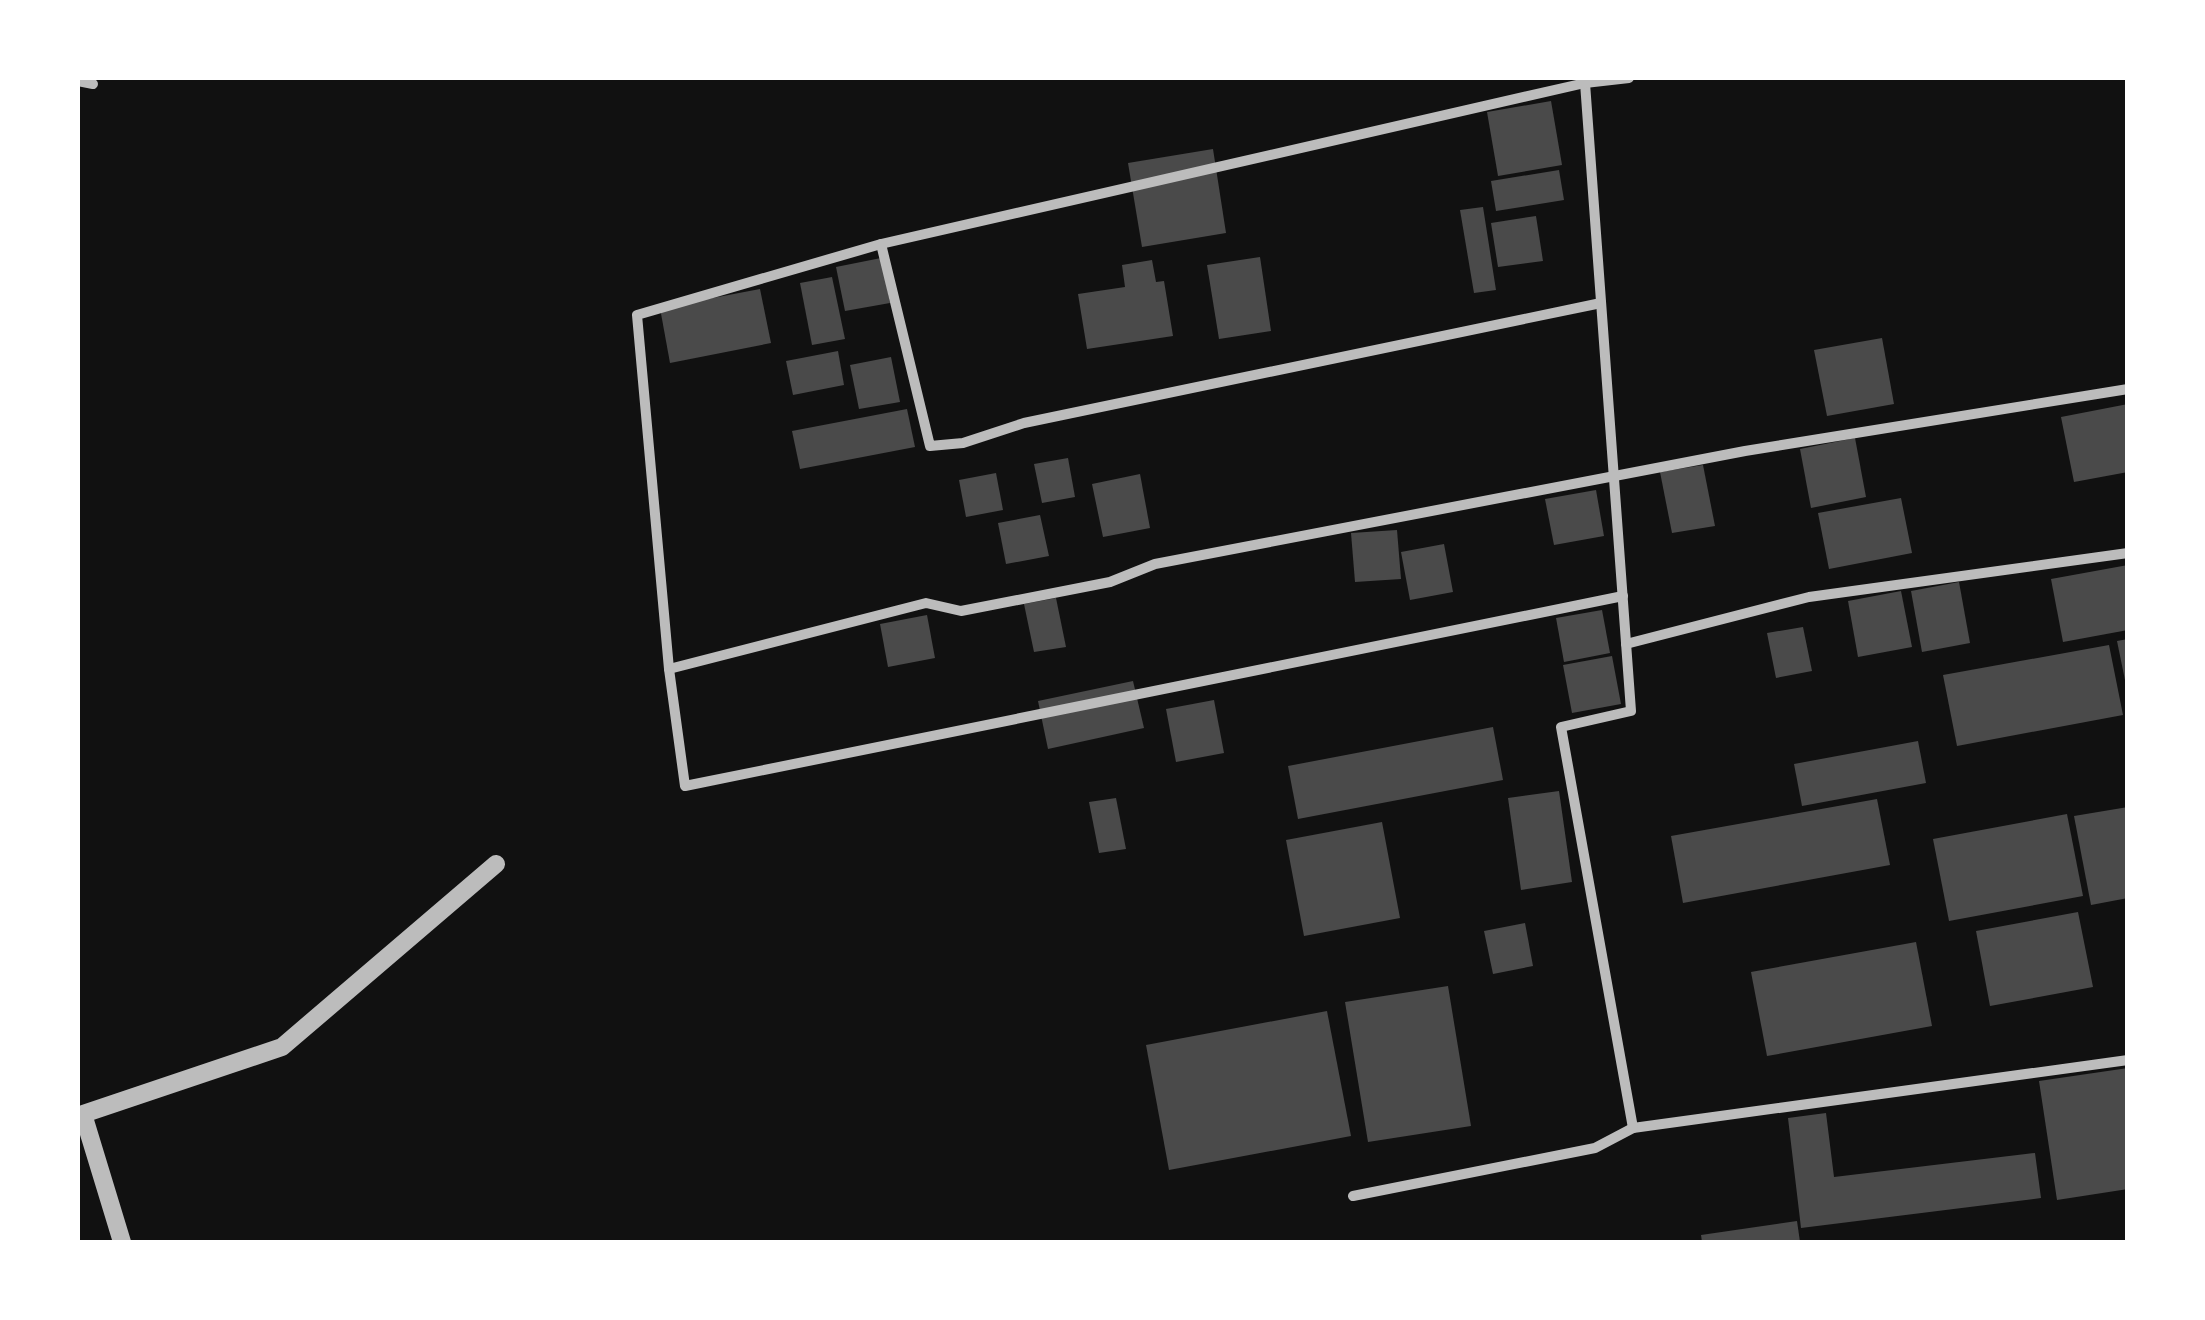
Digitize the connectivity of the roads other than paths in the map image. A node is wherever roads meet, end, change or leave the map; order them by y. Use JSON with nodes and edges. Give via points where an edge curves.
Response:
{"nodes":[{"id":1,"x":1629,"y":78,"type":"edge"},
{"id":2,"x":78,"y":81,"type":"edge"},
{"id":3,"x":1585,"y":83,"type":"junction"},
{"id":4,"x":93,"y":84,"type":"dead end"},
{"id":5,"x":880,"y":244,"type":"junction"},
{"id":6,"x":1602,"y":302,"type":"junction"},
{"id":7,"x":2128,"y":389,"type":"edge"},
{"id":8,"x":1614,"y":478,"type":"junction"},
{"id":9,"x":2128,"y":553,"type":"edge"},
{"id":10,"x":1623,"y":596,"type":"junction"},
{"id":11,"x":1626,"y":644,"type":"junction"},
{"id":12,"x":669,"y":669,"type":"junction"},
{"id":13,"x":496,"y":864,"type":"dead end"},
{"id":14,"x":2128,"y":1060,"type":"edge"},
{"id":15,"x":1632,"y":1128,"type":"junction"},
{"id":16,"x":1354,"y":1196,"type":"dead end"},
{"id":17,"x":122,"y":1242,"type":"edge"}],
"edges":[{"from":1,"to":3,"type":"street"},
{"from":2,"to":4,"type":"street"},
{"from":3,"to":5,"type":"street"},
{"from":3,"to":6,"type":"street"},
{"from":5,"to":6,"type":"street","via":[[930,446]]},
{"from":5,"to":12,"type":"street","via":[[637,315]]},
{"from":6,"to":8,"type":"street"},
{"from":7,"to":8,"type":"street"},
{"from":8,"to":10,"type":"street"},
{"from":8,"to":12,"type":"street","via":[[1155,564],[1110,582],[961,611],[926,602]]},
{"from":9,"to":11,"type":"street","via":[[1809,597]]},
{"from":10,"to":11,"type":"street"},
{"from":10,"to":12,"type":"street","via":[[685,786]]},
{"from":11,"to":15,"type":"street","via":[[1631,711],[1561,726]]},
{"from":13,"to":17,"type":"street","via":[[282,1047],[83,1114]]},
{"from":14,"to":15,"type":"street"},
{"from":15,"to":16,"type":"street","via":[[1595,1148]]}]}
